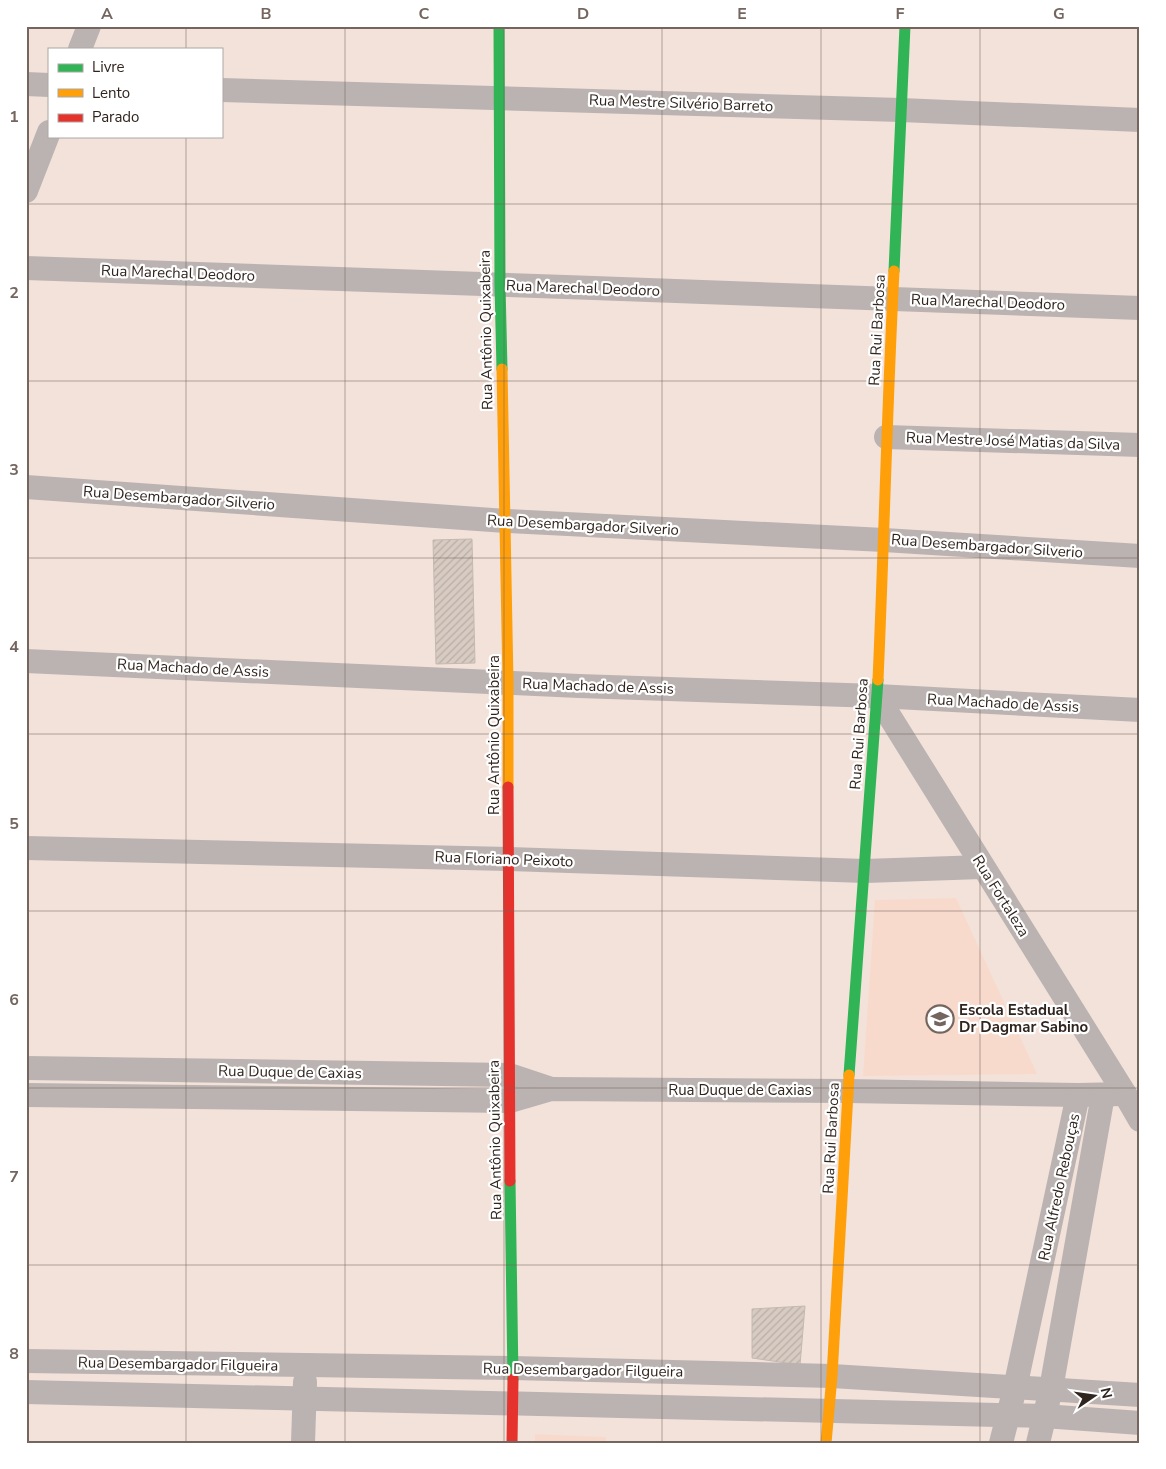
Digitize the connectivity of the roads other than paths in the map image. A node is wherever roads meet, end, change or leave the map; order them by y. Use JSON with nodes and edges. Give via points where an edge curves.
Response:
{"nodes":[{"id":1,"x":89,"y":26,"type":"edge"},
{"id":2,"x":498,"y":26,"type":"edge"},
{"id":3,"x":905,"y":26,"type":"edge"},
{"id":4,"x":80,"y":48,"type":"edge"},
{"id":5,"x":26,"y":84,"type":"edge"},
{"id":6,"x":48,"y":85,"type":"edge"},
{"id":7,"x":222,"y":90,"type":"edge"},
{"id":8,"x":498,"y":98,"type":"junction"},
{"id":9,"x":902,"y":110,"type":"junction"},
{"id":10,"x":1140,"y":120,"type":"edge"},
{"id":11,"x":48,"y":135,"type":"edge"},
{"id":12,"x":26,"y":191,"type":"edge"},
{"id":13,"x":26,"y":268,"type":"edge"},
{"id":14,"x":500,"y":285,"type":"junction"},
{"id":15,"x":894,"y":298,"type":"junction"},
{"id":16,"x":1140,"y":308,"type":"edge"},
{"id":17,"x":886,"y":437,"type":"junction"},
{"id":18,"x":1140,"y":445,"type":"edge"},
{"id":19,"x":26,"y":487,"type":"edge"},
{"id":20,"x":506,"y":521,"type":"junction"},
{"id":21,"x":884,"y":540,"type":"junction"},
{"id":22,"x":1140,"y":556,"type":"edge"},
{"id":23,"x":26,"y":661,"type":"edge"},
{"id":24,"x":508,"y":682,"type":"junction"},
{"id":25,"x":877,"y":696,"type":"junction"},
{"id":26,"x":1140,"y":710,"type":"edge"},
{"id":27,"x":26,"y":848,"type":"edge"},
{"id":28,"x":510,"y":859,"type":"junction"},
{"id":29,"x":982,"y":867,"type":"junction"},
{"id":30,"x":865,"y":871,"type":"junction"},
{"id":31,"x":26,"y":1068,"type":"edge"},
{"id":32,"x":509,"y":1075,"type":"junction"},
{"id":33,"x":551,"y":1089,"type":"junction"},
{"id":34,"x":848,"y":1091,"type":"junction"},
{"id":35,"x":26,"y":1095,"type":"edge"},
{"id":36,"x":1078,"y":1095,"type":"junction"},
{"id":37,"x":1114,"y":1095,"type":"junction"},
{"id":38,"x":510,"y":1101,"type":"junction"},
{"id":39,"x":1140,"y":1120,"type":"edge"},
{"id":40,"x":26,"y":1361,"type":"edge"},
{"id":41,"x":305,"y":1366,"type":"junction"},
{"id":42,"x":513,"y":1368,"type":"junction"},
{"id":43,"x":832,"y":1376,"type":"junction"},
{"id":44,"x":1015,"y":1388,"type":"junction"},
{"id":45,"x":1051,"y":1389,"type":"junction"},
{"id":46,"x":26,"y":1392,"type":"edge"},
{"id":47,"x":1140,"y":1395,"type":"edge"},
{"id":48,"x":304,"y":1398,"type":"junction"},
{"id":49,"x":512,"y":1403,"type":"junction"},
{"id":50,"x":829,"y":1411,"type":"junction"},
{"id":51,"x":1008,"y":1415,"type":"junction"},
{"id":52,"x":1044,"y":1416,"type":"junction"},
{"id":53,"x":1140,"y":1423,"type":"edge"},
{"id":54,"x":303,"y":1443,"type":"edge"},
{"id":55,"x":512,"y":1443,"type":"edge"},
{"id":56,"x":826,"y":1443,"type":"edge"},
{"id":57,"x":1001,"y":1443,"type":"edge"},
{"id":58,"x":1038,"y":1443,"type":"edge"}],
"edges":[{"from":1,"to":4,"type":"street"},
{"from":2,"to":8,"type":"street","name":"Rua Antônio Quixabeira"},
{"from":3,"to":9,"type":"street","name":"Rua Rui Barbosa"},
{"from":5,"to":6,"type":"street"},
{"from":7,"to":8,"type":"street","name":"Rua Mestre Silvério Barreto"},
{"from":8,"to":9,"type":"street","name":"Rua Mestre Silvério Barreto"},
{"from":8,"to":14,"type":"street","name":"Rua Antônio Quixabeira"},
{"from":9,"to":10,"type":"street","name":"Rua Mestre Silvério Barreto"},
{"from":9,"to":15,"type":"street","name":"Rua Rui Barbosa"},
{"from":11,"to":12,"type":"street"},
{"from":13,"to":14,"type":"street","name":"Rua Marechal Deodoro"},
{"from":14,"to":15,"type":"street","name":"Rua Marechal Deodoro"},
{"from":14,"to":20,"type":"street","name":"Rua Antônio Quixabeira"},
{"from":15,"to":16,"type":"street","name":"Rua Marechal Deodoro"},
{"from":15,"to":17,"type":"street","name":"Rua Rui Barbosa"},
{"from":17,"to":18,"type":"street","name":"Rua Mestre José Matias da Silva"},
{"from":17,"to":21,"type":"street","name":"Rua Rui Barbosa"},
{"from":19,"to":20,"type":"street","name":"Rua Desembargador Silverio"},
{"from":20,"to":21,"type":"street","name":"Rua Desembargador Silverio"},
{"from":20,"to":24,"type":"street","name":"Rua Antônio Quixabeira"},
{"from":21,"to":22,"type":"street","name":"Rua Desembargador Silverio"},
{"from":21,"to":25,"type":"street","name":"Rua Rui Barbosa"},
{"from":23,"to":24,"type":"street","name":"Rua Machado de Assis"},
{"from":24,"to":25,"type":"street","name":"Rua Machado de Assis"},
{"from":24,"to":28,"type":"street","name":"Rua Antônio Quixabeira"},
{"from":25,"to":26,"type":"street","name":"Rua Machado de Assis"},
{"from":25,"to":29,"type":"street","name":"Rua Fortaleza"},
{"from":25,"to":30,"type":"street","name":"Rua Rui Barbosa"},
{"from":27,"to":28,"type":"street","name":"Rua Floriano Peixoto"},
{"from":28,"to":30,"type":"street","name":"Rua Floriano Peixoto"},
{"from":28,"to":32,"type":"street","name":"Rua Antônio Quixabeira"},
{"from":29,"to":30,"type":"street","name":"Rua Floriano Peixoto"},
{"from":29,"to":37,"type":"street","name":"Rua Fortaleza"},
{"from":30,"to":34,"type":"street","name":"Rua Rui Barbosa"},
{"from":31,"to":32,"type":"street","name":"Rua Duque de Caxias"},
{"from":32,"to":33,"type":"street","name":"Rua Duque de Caxias"},
{"from":32,"to":38,"type":"street","name":"Rua Antônio Quixabeira"},
{"from":33,"to":34,"type":"street","name":"Rua Duque de Caxias"},
{"from":33,"to":38,"type":"street","name":"Rua Duque de Caxias"},
{"from":34,"to":36,"type":"street","name":"Rua Duque de Caxias"},
{"from":34,"to":43,"type":"street","name":"Rua Rui Barbosa"},
{"from":35,"to":38,"type":"street","name":"Rua Duque de Caxias"},
{"from":36,"to":37,"type":"street","name":"Rua Alfredo Rebouças"},
{"from":36,"to":44,"type":"street","name":"Rua Alfredo Rebouças"},
{"from":37,"to":39,"type":"street","name":"Rua Fortaleza"},
{"from":37,"to":45,"type":"street","name":"Rua Alfredo Rebouças"},
{"from":38,"to":42,"type":"street","name":"Rua Antônio Quixabeira"},
{"from":40,"to":41,"type":"street","name":"Rua Desembargador Filgueira"},
{"from":41,"to":42,"type":"street","name":"Rua Desembargador Filgueira"},
{"from":41,"to":48,"type":"street"},
{"from":42,"to":43,"type":"street","name":"Rua Desembargador Filgueira"},
{"from":42,"to":49,"type":"street","name":"Rua Antônio Quixabeira"},
{"from":43,"to":44,"type":"street","name":"Rua Desembargador Filgueira"},
{"from":43,"to":50,"type":"street","name":"Rua Rui Barbosa"},
{"from":44,"to":45,"type":"street","name":"Rua Desembargador Filgueira"},
{"from":44,"to":51,"type":"street","name":"Rua Alfredo Rebouças"},
{"from":45,"to":47,"type":"street","name":"Rua Desembargador Filgueira"},
{"from":45,"to":52,"type":"street","name":"Rua Alfredo Rebouças"},
{"from":46,"to":48,"type":"street","name":"Rua Desembargador Filgueira"},
{"from":48,"to":49,"type":"street","name":"Rua Desembargador Filgueira"},
{"from":48,"to":54,"type":"street"},
{"from":49,"to":50,"type":"street","name":"Rua Desembargador Filgueira"},
{"from":49,"to":55,"type":"street","name":"Rua Antônio Quixabeira"},
{"from":50,"to":51,"type":"street","name":"Rua Desembargador Filgueira"},
{"from":50,"to":56,"type":"street","name":"Rua Rui Barbosa"},
{"from":51,"to":52,"type":"street","name":"Rua Desembargador Filgueira"},
{"from":51,"to":57,"type":"street","name":"Rua Alfredo Rebouças"},
{"from":52,"to":53,"type":"street","name":"Rua Desembargador Filgueira"},
{"from":52,"to":58,"type":"street","name":"Rua Alfredo Rebouças"}]}
